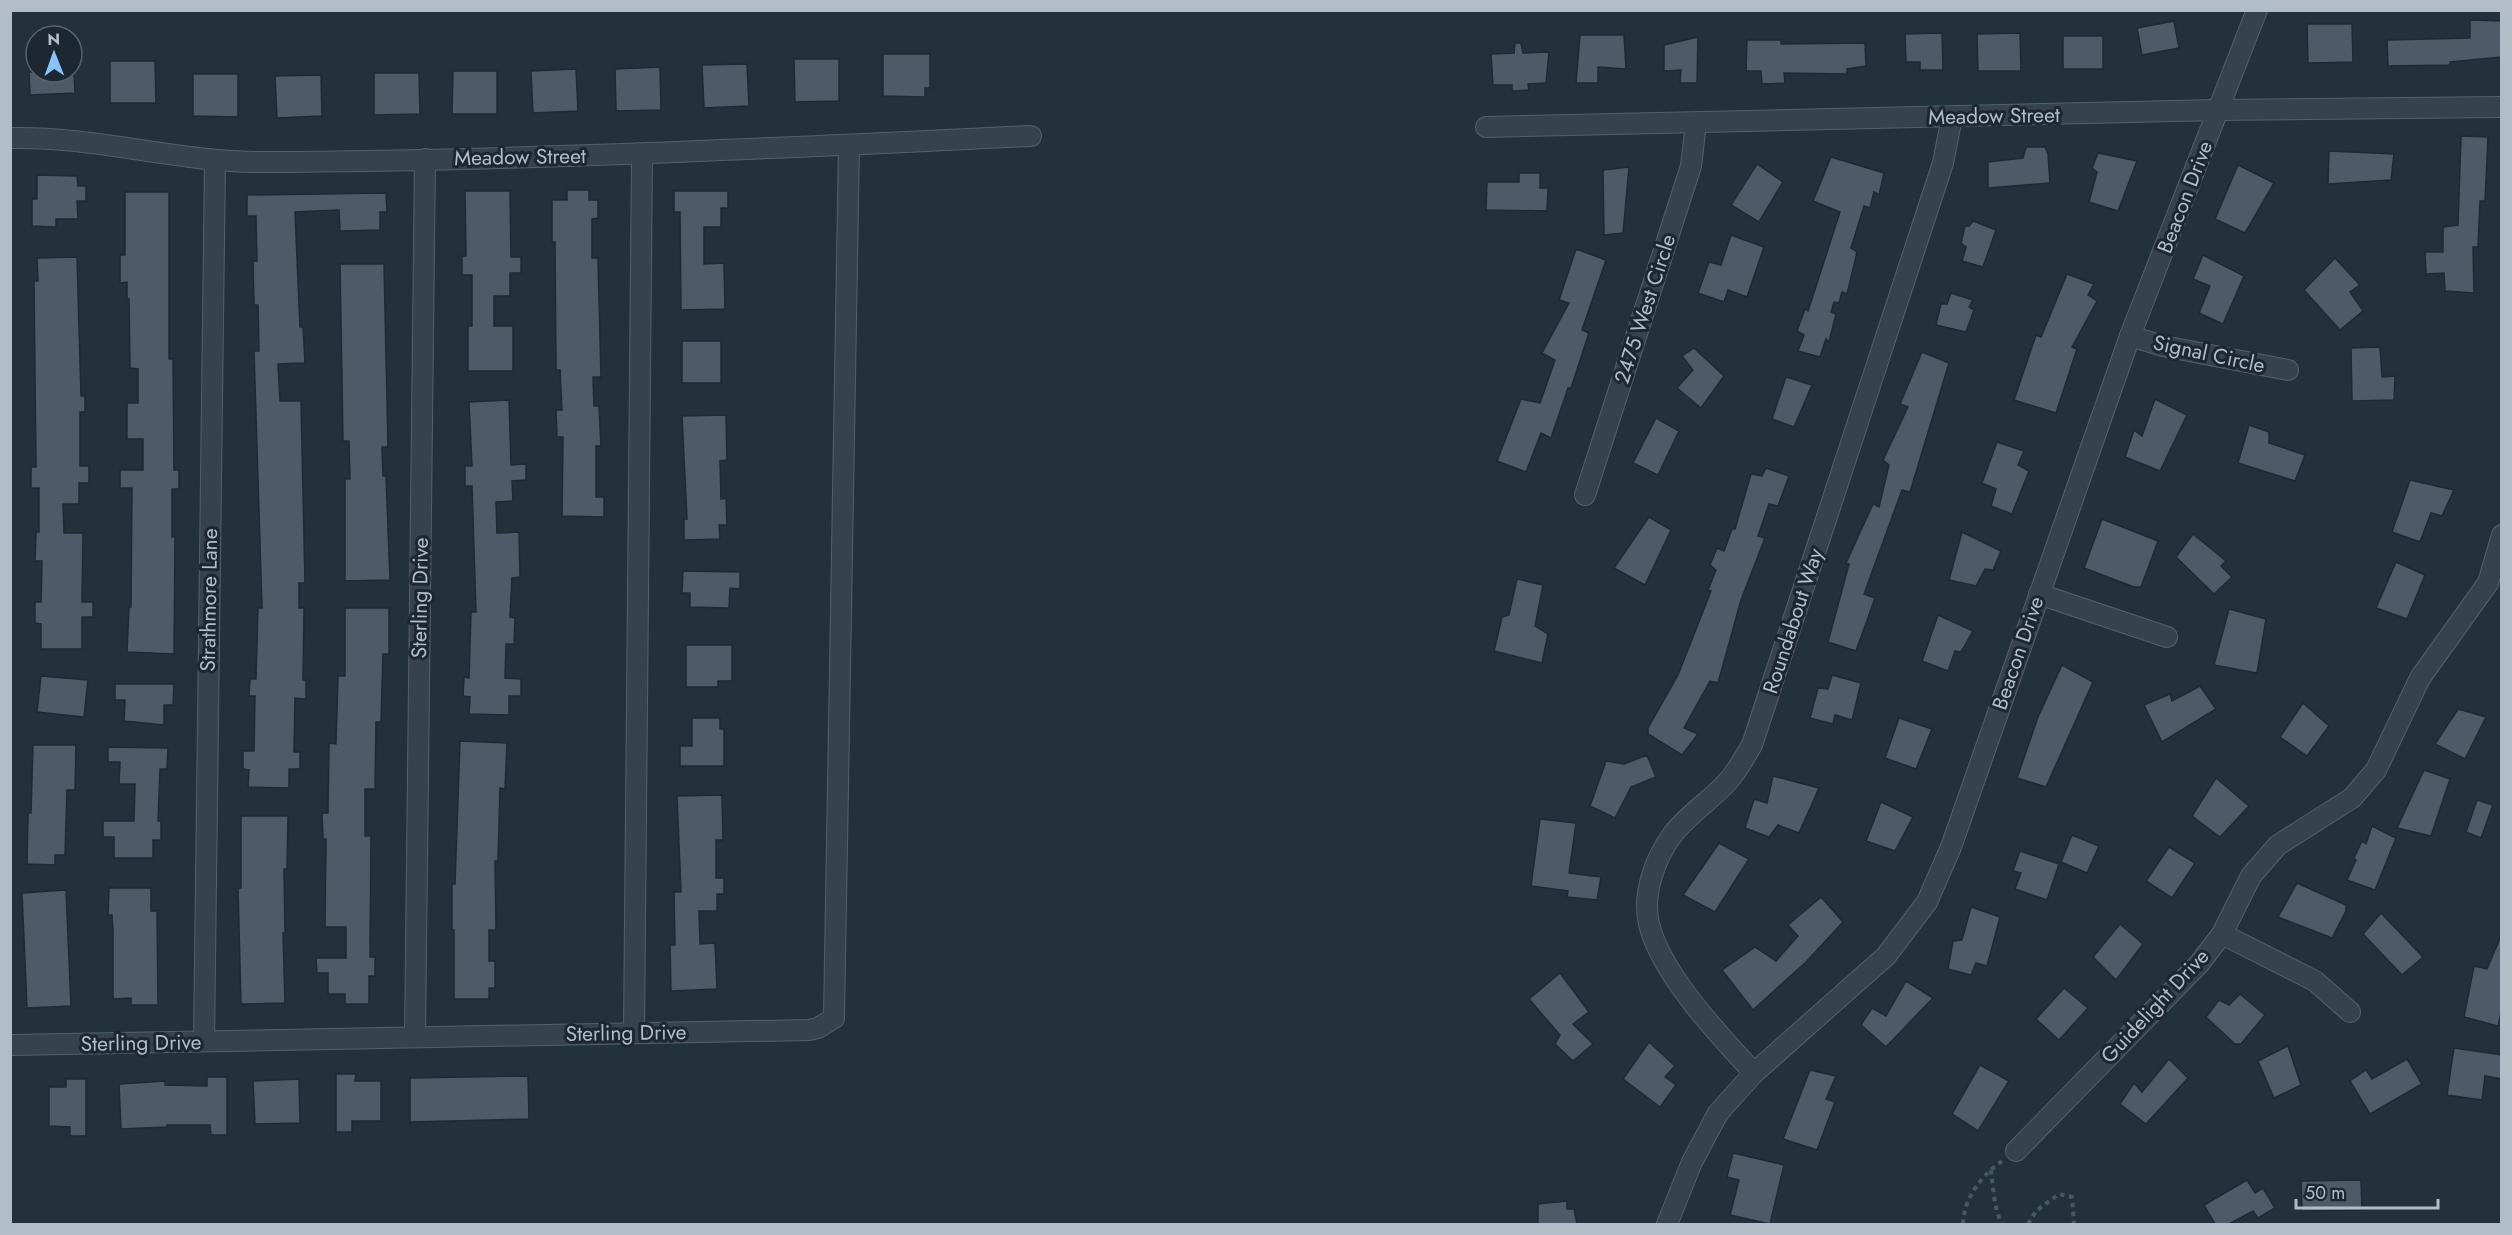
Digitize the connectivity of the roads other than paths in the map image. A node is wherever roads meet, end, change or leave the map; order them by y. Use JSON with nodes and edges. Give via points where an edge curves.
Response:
{"nodes":[{"id":1,"x":2257,"y":10,"type":"edge"},
{"id":2,"x":2502,"y":107,"type":"edge"},
{"id":3,"x":2218,"y":110,"type":"junction"},
{"id":4,"x":1952,"y":117,"type":"junction"},
{"id":5,"x":1696,"y":123,"type":"junction"},
{"id":6,"x":1486,"y":127,"type":"dead end"},
{"id":7,"x":1031,"y":136,"type":"dead end"},
{"id":8,"x":10,"y":138,"type":"edge"},
{"id":9,"x":849,"y":145,"type":"junction"},
{"id":10,"x":642,"y":155,"type":"junction"},
{"id":11,"x":425,"y":159,"type":"junction"},
{"id":12,"x":215,"y":160,"type":"junction"},
{"id":13,"x":2130,"y":336,"type":"junction"},
{"id":14,"x":2288,"y":370,"type":"dead end"},
{"id":15,"x":1585,"y":495,"type":"dead end"},
{"id":16,"x":2502,"y":535,"type":"edge"},
{"id":17,"x":2495,"y":586,"type":"edge"},
{"id":18,"x":2038,"y":594,"type":"junction"},
{"id":19,"x":2167,"y":637,"type":"dead end"},
{"id":20,"x":2222,"y":934,"type":"junction"},
{"id":21,"x":2349,"y":1012,"type":"dead end"},
{"id":22,"x":634,"y":1033,"type":"junction"},
{"id":23,"x":415,"y":1037,"type":"junction"},
{"id":24,"x":204,"y":1041,"type":"junction"},
{"id":25,"x":10,"y":1045,"type":"edge"},
{"id":26,"x":1754,"y":1073,"type":"junction"},
{"id":27,"x":2016,"y":1151,"type":"road end"},
{"id":28,"x":1667,"y":1224,"type":"edge"}],
"edges":[{"from":1,"to":3,"type":"street","name":"Beacon Drive"},
{"from":2,"to":3,"type":"street","name":"Meadow Street"},
{"from":3,"to":4,"type":"street","name":"Meadow Street"},
{"from":3,"to":13,"type":"street","name":"Beacon Drive"},
{"from":4,"to":5,"type":"street","name":"Meadow Street"},
{"from":4,"to":26,"type":"street","name":"Roundabout Way","via":[[1943,163],[1752,745],[1730,780],[1674,832],[1658,858],[1649,888],[1649,923],[1660,952],[1681,986]]},
{"from":5,"to":6,"type":"street","name":"Meadow Street"},
{"from":5,"to":15,"type":"street","name":"2475 West Circle","via":[[1691,166]]},
{"from":7,"to":9,"type":"street","name":"Meadow Street"},
{"from":8,"to":12,"type":"street","name":"Meadow Street","via":[[75,140]]},
{"from":9,"to":10,"type":"street","name":"Meadow Street"},
{"from":9,"to":22,"type":"street","name":"Sterling Drive","via":[[834,1018],[809,1030]]},
{"from":10,"to":11,"type":"street","name":"Meadow Street"},
{"from":10,"to":22,"type":"street"},
{"from":11,"to":12,"type":"street","name":"Meadow Street"},
{"from":11,"to":23,"type":"street","name":"Sterling Drive"},
{"from":12,"to":24,"type":"street","name":"Strathmore Lane"},
{"from":13,"to":14,"type":"street","name":"Signal Circle"},
{"from":13,"to":18,"type":"street","name":"Beacon Drive"},
{"from":16,"to":17,"type":"street","name":"Guidelight Drive"},
{"from":17,"to":20,"type":"street","name":"Guidelight Drive","via":[[2420,678],[2376,770],[2352,798],[2278,845],[2251,876]]},
{"from":18,"to":19,"type":"street"},
{"from":18,"to":26,"type":"street","name":"Beacon Drive","via":[[1951,847],[1927,902],[1886,956]]},
{"from":20,"to":21,"type":"street","via":[[2315,981]]},
{"from":20,"to":27,"type":"street","name":"Guidelight Drive","via":[[2199,964]]},
{"from":22,"to":23,"type":"street","name":"Sterling Drive"},
{"from":23,"to":24,"type":"street","name":"Sterling Drive"},
{"from":24,"to":25,"type":"street","name":"Sterling Drive"},
{"from":26,"to":28,"type":"street","name":"Beacon Drive","via":[[1718,1113],[1692,1162]]}]}
